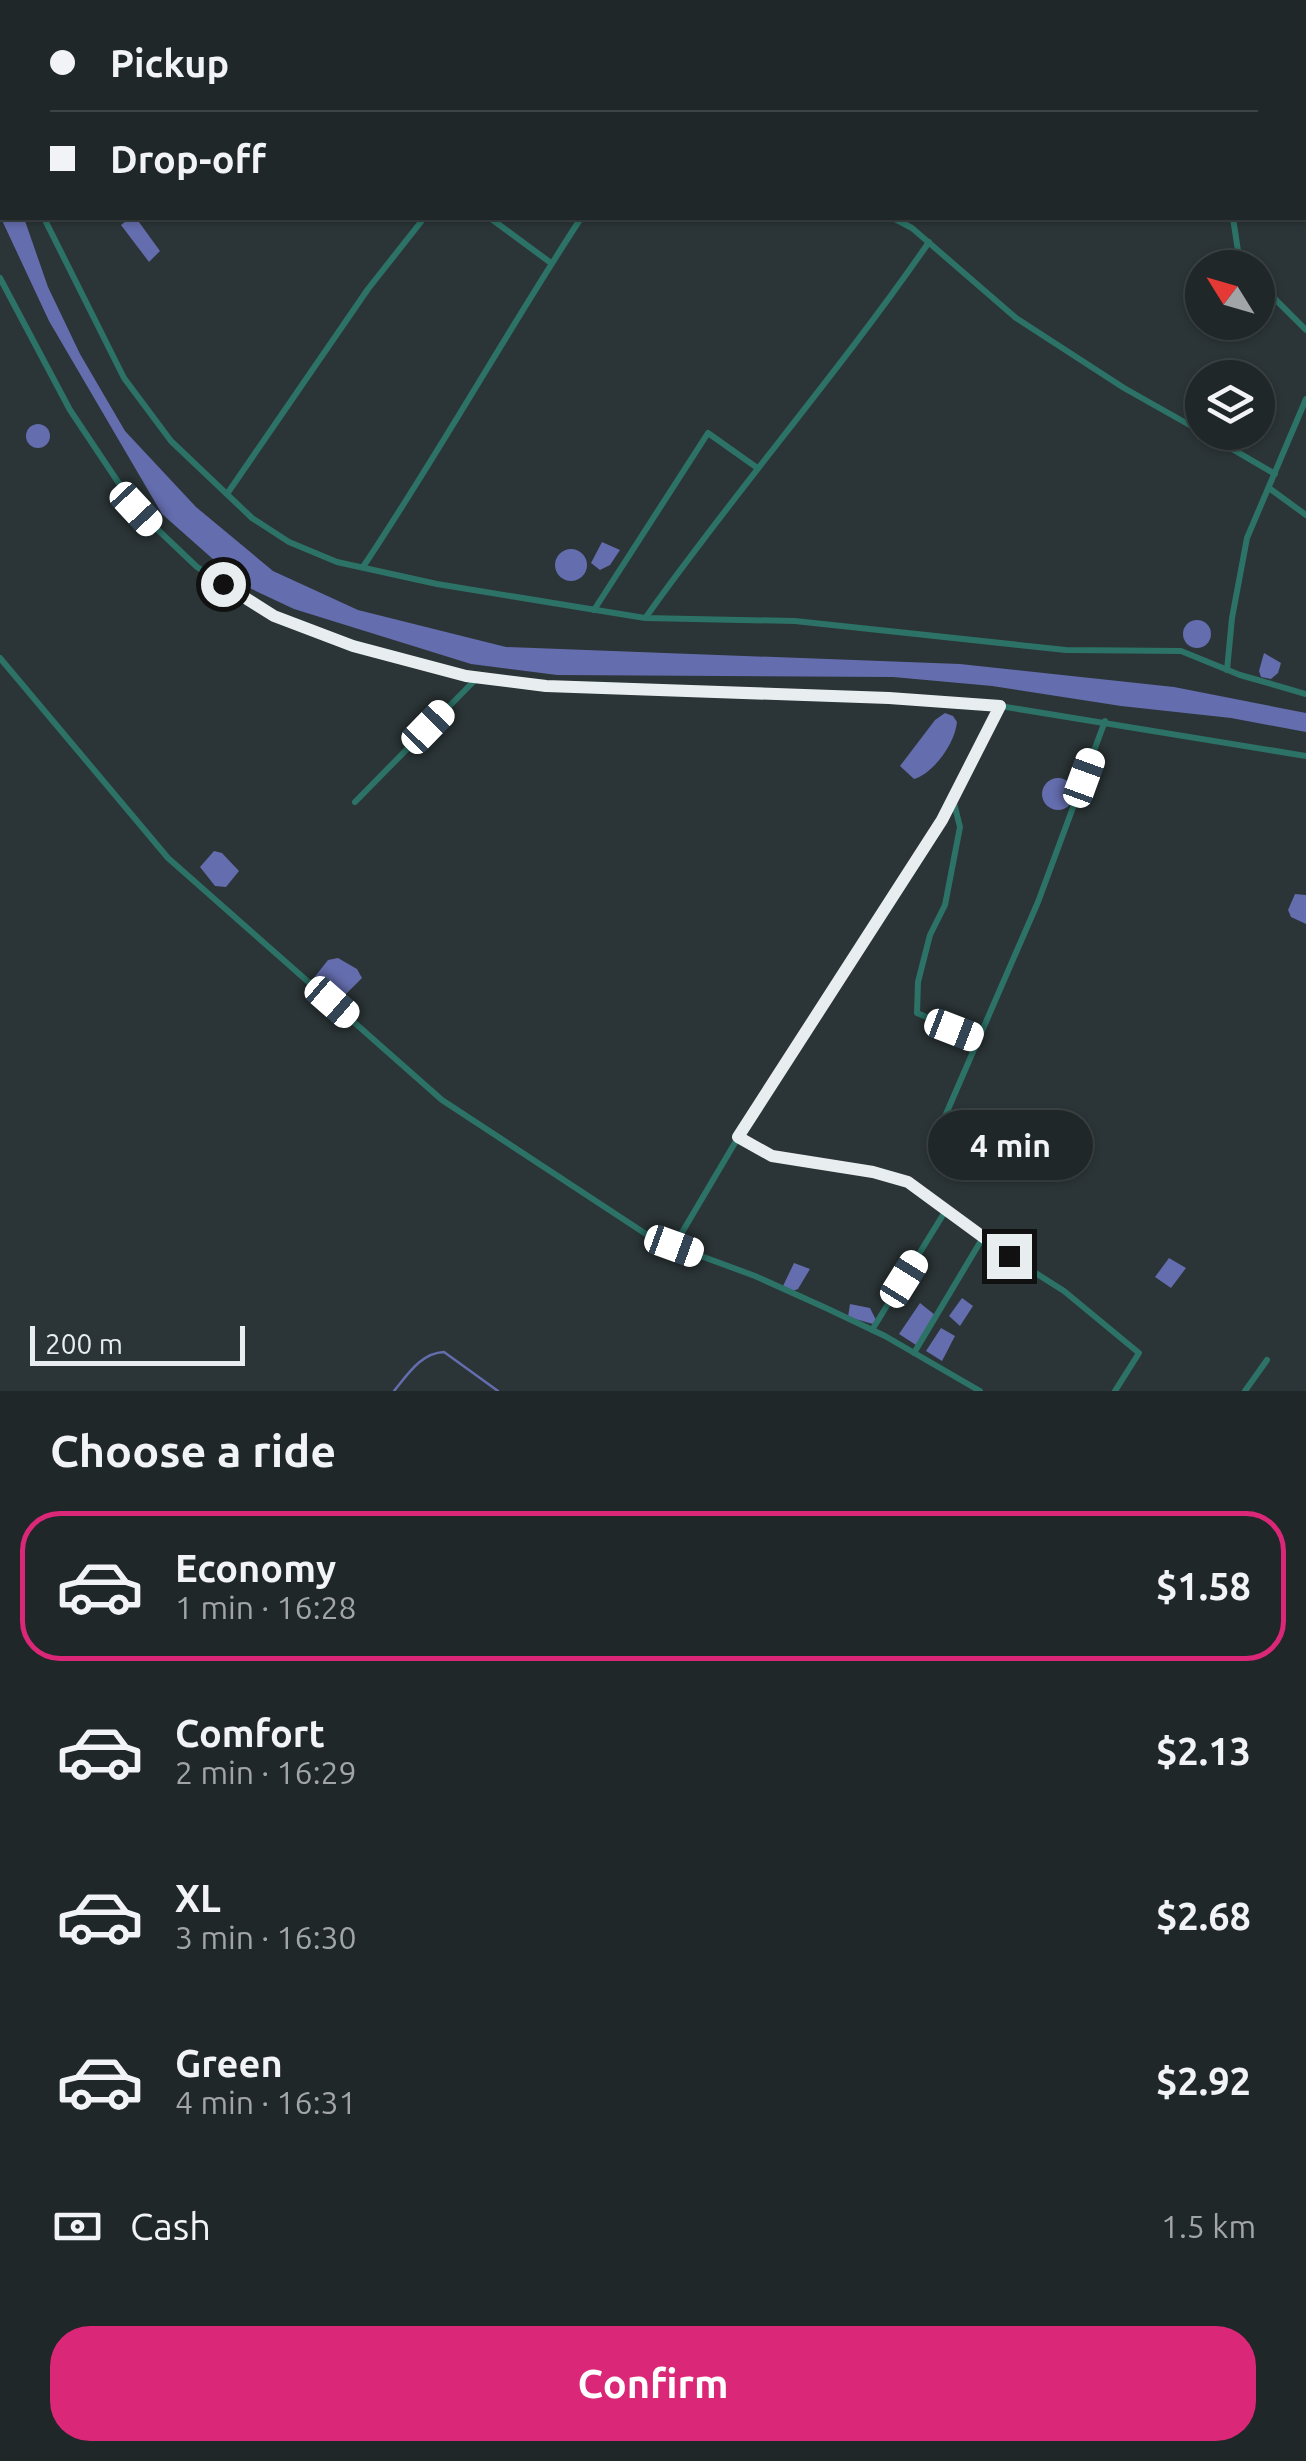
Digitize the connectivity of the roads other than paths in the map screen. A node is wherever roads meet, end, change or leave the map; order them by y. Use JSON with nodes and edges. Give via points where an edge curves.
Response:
{"nodes":[{"id":1,"x":45,"y":220,"type":"edge"},
{"id":2,"x":422,"y":220,"type":"edge"},
{"id":3,"x":493,"y":220,"type":"edge"},
{"id":4,"x":580,"y":220,"type":"edge"},
{"id":5,"x":896,"y":220,"type":"edge"},
{"id":6,"x":1233,"y":220,"type":"edge"},
{"id":7,"x":928,"y":242,"type":"junction"},
{"id":8,"x":1238,"y":250,"type":"edge"},
{"id":9,"x":551,"y":264,"type":"junction"},
{"id":10,"x":0,"y":278,"type":"edge"},
{"id":11,"x":1275,"y":299,"type":"edge"},
{"id":12,"x":1306,"y":330,"type":"edge"},
{"id":13,"x":1306,"y":398,"type":"edge"},
{"id":14,"x":1185,"y":422,"type":"edge"},
{"id":15,"x":1234,"y":450,"type":"edge"},
{"id":16,"x":757,"y":467,"type":"junction"},
{"id":17,"x":1275,"y":474,"type":"junction"},
{"id":18,"x":1269,"y":488,"type":"junction"},
{"id":19,"x":227,"y":494,"type":"junction"},
{"id":20,"x":1306,"y":515,"type":"edge"},
{"id":21,"x":363,"y":567,"type":"junction"},
{"id":22,"x":594,"y":610,"type":"junction"},
{"id":23,"x":646,"y":618,"type":"junction"},
{"id":24,"x":0,"y":658,"type":"edge"},
{"id":25,"x":1227,"y":670,"type":"junction"},
{"id":26,"x":478,"y":677,"type":"junction"},
{"id":27,"x":1306,"y":694,"type":"edge"},
{"id":28,"x":1000,"y":706,"type":"junction"},
{"id":29,"x":1105,"y":721,"type":"junction"},
{"id":30,"x":1306,"y":756,"type":"edge"},
{"id":31,"x":953,"y":799,"type":"junction"},
{"id":32,"x":355,"y":802,"type":"dead end"},
{"id":33,"x":979,"y":1039,"type":"junction"},
{"id":34,"x":738,"y":1137,"type":"junction"},
{"id":35,"x":936,"y":1137,"type":"dead end"},
{"id":36,"x":946,"y":1210,"type":"junction"},
{"id":37,"x":982,"y":1239,"type":"junction"},
{"id":38,"x":674,"y":1246,"type":"junction"},
{"id":39,"x":872,"y":1330,"type":"junction"},
{"id":40,"x":914,"y":1353,"type":"junction"},
{"id":41,"x":1267,"y":1360,"type":"dead end"},
{"id":42,"x":980,"y":1391,"type":"edge"},
{"id":43,"x":1115,"y":1391,"type":"edge"},
{"id":44,"x":1245,"y":1391,"type":"edge"}],
"edges":[{"from":1,"to":19,"type":"street","via":[[124,378],[171,441]]},
{"from":2,"to":19,"type":"street"},
{"from":3,"to":9,"type":"street"},
{"from":4,"to":9,"type":"street"},
{"from":5,"to":7,"type":"street"},
{"from":6,"to":8,"type":"street"},
{"from":7,"to":14,"type":"street","via":[[1016,318]]},
{"from":7,"to":16,"type":"street"},
{"from":9,"to":21,"type":"street"},
{"from":10,"to":26,"type":"street","via":[[70,410],[136,509],[197,568],[274,616],[353,646]]},
{"from":11,"to":12,"type":"street"},
{"from":13,"to":17,"type":"street"},
{"from":15,"to":17,"type":"street"},
{"from":16,"to":22,"type":"street","via":[[708,433]]},
{"from":16,"to":23,"type":"street"},
{"from":17,"to":18,"type":"street"},
{"from":18,"to":20,"type":"street"},
{"from":18,"to":25,"type":"street","via":[[1248,538]]},
{"from":19,"to":21,"type":"street","via":[[289,542]]},
{"from":21,"to":22,"type":"street"},
{"from":22,"to":23,"type":"street"},
{"from":23,"to":25,"type":"street","via":[[795,622],[1066,650],[1182,651]]},
{"from":24,"to":38,"type":"street","via":[[168,858],[442,1100]]},
{"from":25,"to":27,"type":"street"},
{"from":26,"to":28,"type":"street","via":[[546,686]]},
{"from":26,"to":32,"type":"street"},
{"from":28,"to":29,"type":"street"},
{"from":28,"to":31,"type":"street"},
{"from":29,"to":30,"type":"street"},
{"from":29,"to":33,"type":"street"},
{"from":31,"to":33,"type":"street","via":[[960,827],[945,904],[918,982],[917,1014]]},
{"from":31,"to":34,"type":"street"},
{"from":33,"to":35,"type":"street"},
{"from":34,"to":36,"type":"street","via":[[772,1156],[908,1182]]},
{"from":34,"to":38,"type":"street"},
{"from":36,"to":37,"type":"street"},
{"from":36,"to":39,"type":"street"},
{"from":37,"to":40,"type":"street"},
{"from":37,"to":43,"type":"street","via":[[1064,1291],[1139,1354]]},
{"from":38,"to":39,"type":"street"},
{"from":39,"to":40,"type":"street"},
{"from":40,"to":42,"type":"street"},
{"from":41,"to":44,"type":"street"}]}
